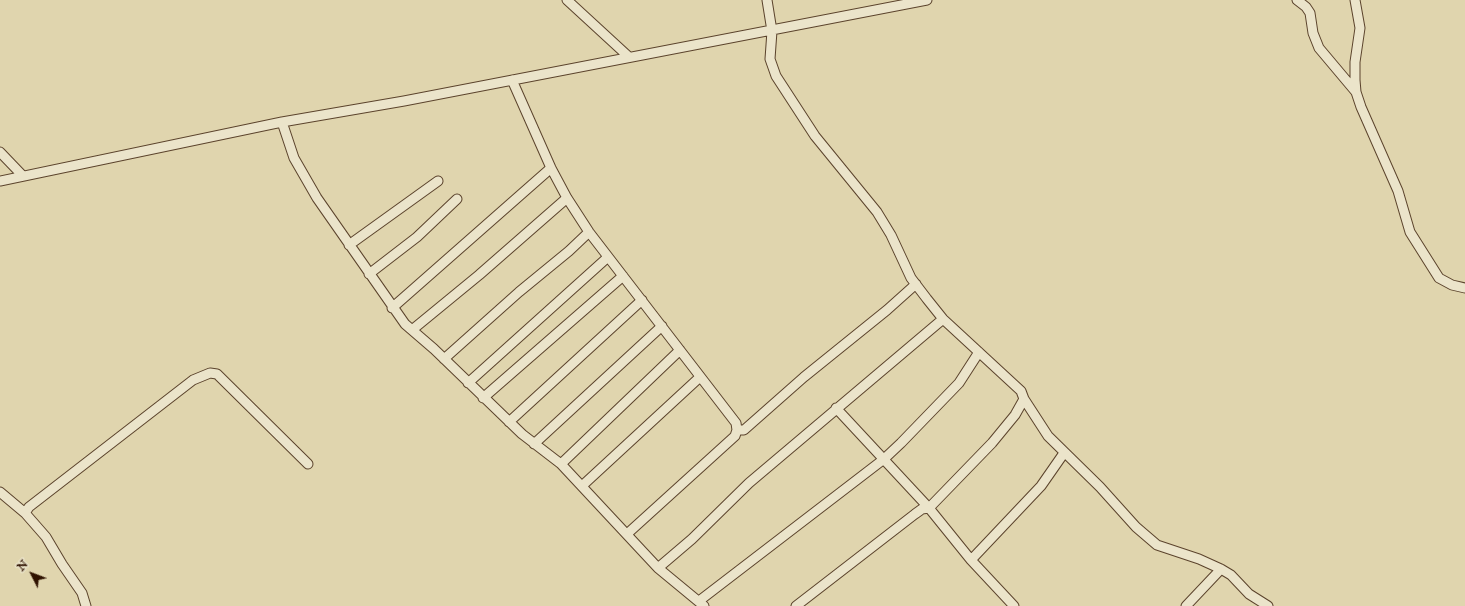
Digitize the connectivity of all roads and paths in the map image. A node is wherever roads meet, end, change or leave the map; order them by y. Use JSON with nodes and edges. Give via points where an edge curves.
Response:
{"nodes":[{"id":1,"x":567,"y":0,"type":"edge"},
{"id":2,"x":767,"y":0,"type":"edge"},
{"id":3,"x":927,"y":0,"type":"edge"},
{"id":4,"x":1297,"y":0,"type":"edge"},
{"id":5,"x":1355,"y":0,"type":"edge"},
{"id":6,"x":772,"y":31,"type":"junction"},
{"id":7,"x":629,"y":58,"type":"junction"},
{"id":8,"x":512,"y":80,"type":"junction"},
{"id":9,"x":1356,"y":92,"type":"junction"},
{"id":10,"x":282,"y":122,"type":"junction"},
{"id":11,"x":0,"y":152,"type":"edge"},
{"id":12,"x":551,"y":168,"type":"junction"},
{"id":13,"x":23,"y":176,"type":"junction"},
{"id":14,"x":0,"y":181,"type":"edge"},
{"id":15,"x":438,"y":181,"type":"dead end"},
{"id":16,"x":567,"y":198,"type":"junction"},
{"id":17,"x":457,"y":199,"type":"dead end"},
{"id":18,"x":589,"y":232,"type":"junction"},
{"id":19,"x":349,"y":245,"type":"junction"},
{"id":20,"x":608,"y":257,"type":"junction"},
{"id":21,"x":369,"y":274,"type":"junction"},
{"id":22,"x":624,"y":276,"type":"junction"},
{"id":23,"x":916,"y":284,"type":"junction"},
{"id":24,"x":1465,"y":288,"type":"edge"},
{"id":25,"x":642,"y":300,"type":"junction"},
{"id":26,"x":392,"y":308,"type":"junction"},
{"id":27,"x":943,"y":319,"type":"junction"},
{"id":28,"x":662,"y":326,"type":"junction"},
{"id":29,"x":412,"y":330,"type":"junction"},
{"id":30,"x":680,"y":350,"type":"junction"},
{"id":31,"x":979,"y":352,"type":"junction"},
{"id":32,"x":444,"y":360,"type":"junction"},
{"id":33,"x":700,"y":377,"type":"junction"},
{"id":34,"x":468,"y":383,"type":"junction"},
{"id":35,"x":483,"y":398,"type":"junction"},
{"id":36,"x":1024,"y":399,"type":"junction"},
{"id":37,"x":836,"y":408,"type":"junction"},
{"id":38,"x":509,"y":422,"type":"junction"},
{"id":39,"x":737,"y":430,"type":"junction"},
{"id":40,"x":534,"y":444,"type":"junction"},
{"id":41,"x":1064,"y":453,"type":"junction"},
{"id":42,"x":884,"y":459,"type":"junction"},
{"id":43,"x":308,"y":464,"type":"dead end"},
{"id":44,"x":560,"y":464,"type":"junction"},
{"id":45,"x":583,"y":485,"type":"junction"},
{"id":46,"x":0,"y":492,"type":"edge"},
{"id":47,"x":929,"y":508,"type":"junction"},
{"id":48,"x":25,"y":513,"type":"junction"},
{"id":49,"x":628,"y":534,"type":"junction"},
{"id":50,"x":972,"y":560,"type":"junction"},
{"id":51,"x":658,"y":568,"type":"junction"},
{"id":52,"x":1221,"y":569,"type":"junction"},
{"id":53,"x":702,"y":604,"type":"edge"},
{"id":54,"x":1012,"y":605,"type":"edge"},
{"id":55,"x":86,"y":606,"type":"edge"},
{"id":56,"x":796,"y":606,"type":"edge"},
{"id":57,"x":1186,"y":606,"type":"edge"},
{"id":58,"x":1268,"y":606,"type":"edge"}],
"edges":[{"from":1,"to":7,"type":"street"},
{"from":2,"to":6,"type":"street"},
{"from":3,"to":6,"type":"street"},
{"from":4,"to":9,"type":"street","via":[[1310,13],[1319,48]]},
{"from":5,"to":9,"type":"street","via":[[1360,28]]},
{"from":6,"to":7,"type":"street"},
{"from":6,"to":23,"type":"street","via":[[770,59],[776,76],[815,136],[881,218]]},
{"from":7,"to":8,"type":"street"},
{"from":8,"to":10,"type":"street"},
{"from":8,"to":12,"type":"street"},
{"from":9,"to":24,"type":"street","via":[[1398,191],[1410,232],[1439,278],[1448,284]]},
{"from":10,"to":13,"type":"street"},
{"from":10,"to":19,"type":"street","via":[[298,166]]},
{"from":11,"to":13,"type":"street"},
{"from":12,"to":16,"type":"street"},
{"from":12,"to":26,"type":"street"},
{"from":13,"to":14,"type":"street"},
{"from":15,"to":19,"type":"street"},
{"from":16,"to":18,"type":"street"},
{"from":16,"to":29,"type":"street"},
{"from":17,"to":21,"type":"street","via":[[417,237]]},
{"from":18,"to":20,"type":"street"},
{"from":18,"to":32,"type":"street"},
{"from":19,"to":21,"type":"street"},
{"from":20,"to":22,"type":"street"},
{"from":20,"to":34,"type":"street"},
{"from":21,"to":26,"type":"street"},
{"from":22,"to":25,"type":"street"},
{"from":22,"to":35,"type":"street"},
{"from":23,"to":27,"type":"street"},
{"from":23,"to":39,"type":"street","via":[[744,430]]},
{"from":25,"to":28,"type":"street"},
{"from":25,"to":38,"type":"street"},
{"from":26,"to":29,"type":"street"},
{"from":27,"to":31,"type":"street"},
{"from":27,"to":37,"type":"street"},
{"from":28,"to":30,"type":"street"},
{"from":28,"to":40,"type":"street"},
{"from":29,"to":32,"type":"street"},
{"from":30,"to":33,"type":"street"},
{"from":30,"to":44,"type":"street"},
{"from":31,"to":36,"type":"street","via":[[1021,391]]},
{"from":31,"to":42,"type":"street","via":[[959,383]]},
{"from":32,"to":34,"type":"street"},
{"from":33,"to":39,"type":"street","via":[[736,423]]},
{"from":33,"to":45,"type":"street"},
{"from":34,"to":35,"type":"street"},
{"from":35,"to":38,"type":"street"},
{"from":36,"to":41,"type":"street","via":[[1048,436]]},
{"from":36,"to":47,"type":"street","via":[[1015,415],[992,443]]},
{"from":37,"to":42,"type":"street"},
{"from":37,"to":51,"type":"street","via":[[749,482],[692,539]]},
{"from":38,"to":40,"type":"street"},
{"from":39,"to":49,"type":"street","via":[[735,436]]},
{"from":40,"to":44,"type":"street"},
{"from":41,"to":50,"type":"street","via":[[1041,486]]},
{"from":41,"to":52,"type":"street","via":[[1153,542]]},
{"from":42,"to":47,"type":"street"},
{"from":42,"to":53,"type":"street"},
{"from":43,"to":48,"type":"street","via":[[217,374],[210,373],[193,380],[29,507]]},
{"from":44,"to":45,"type":"street"},
{"from":45,"to":49,"type":"street"},
{"from":46,"to":48,"type":"street"},
{"from":47,"to":50,"type":"street"},
{"from":47,"to":56,"type":"street","via":[[915,514]]},
{"from":48,"to":55,"type":"street","via":[[46,537],[82,593]]},
{"from":49,"to":51,"type":"street"},
{"from":50,"to":54,"type":"street"},
{"from":51,"to":53,"type":"street"},
{"from":52,"to":57,"type":"street"},
{"from":52,"to":58,"type":"street","via":[[1231,575],[1249,594]]}]}
